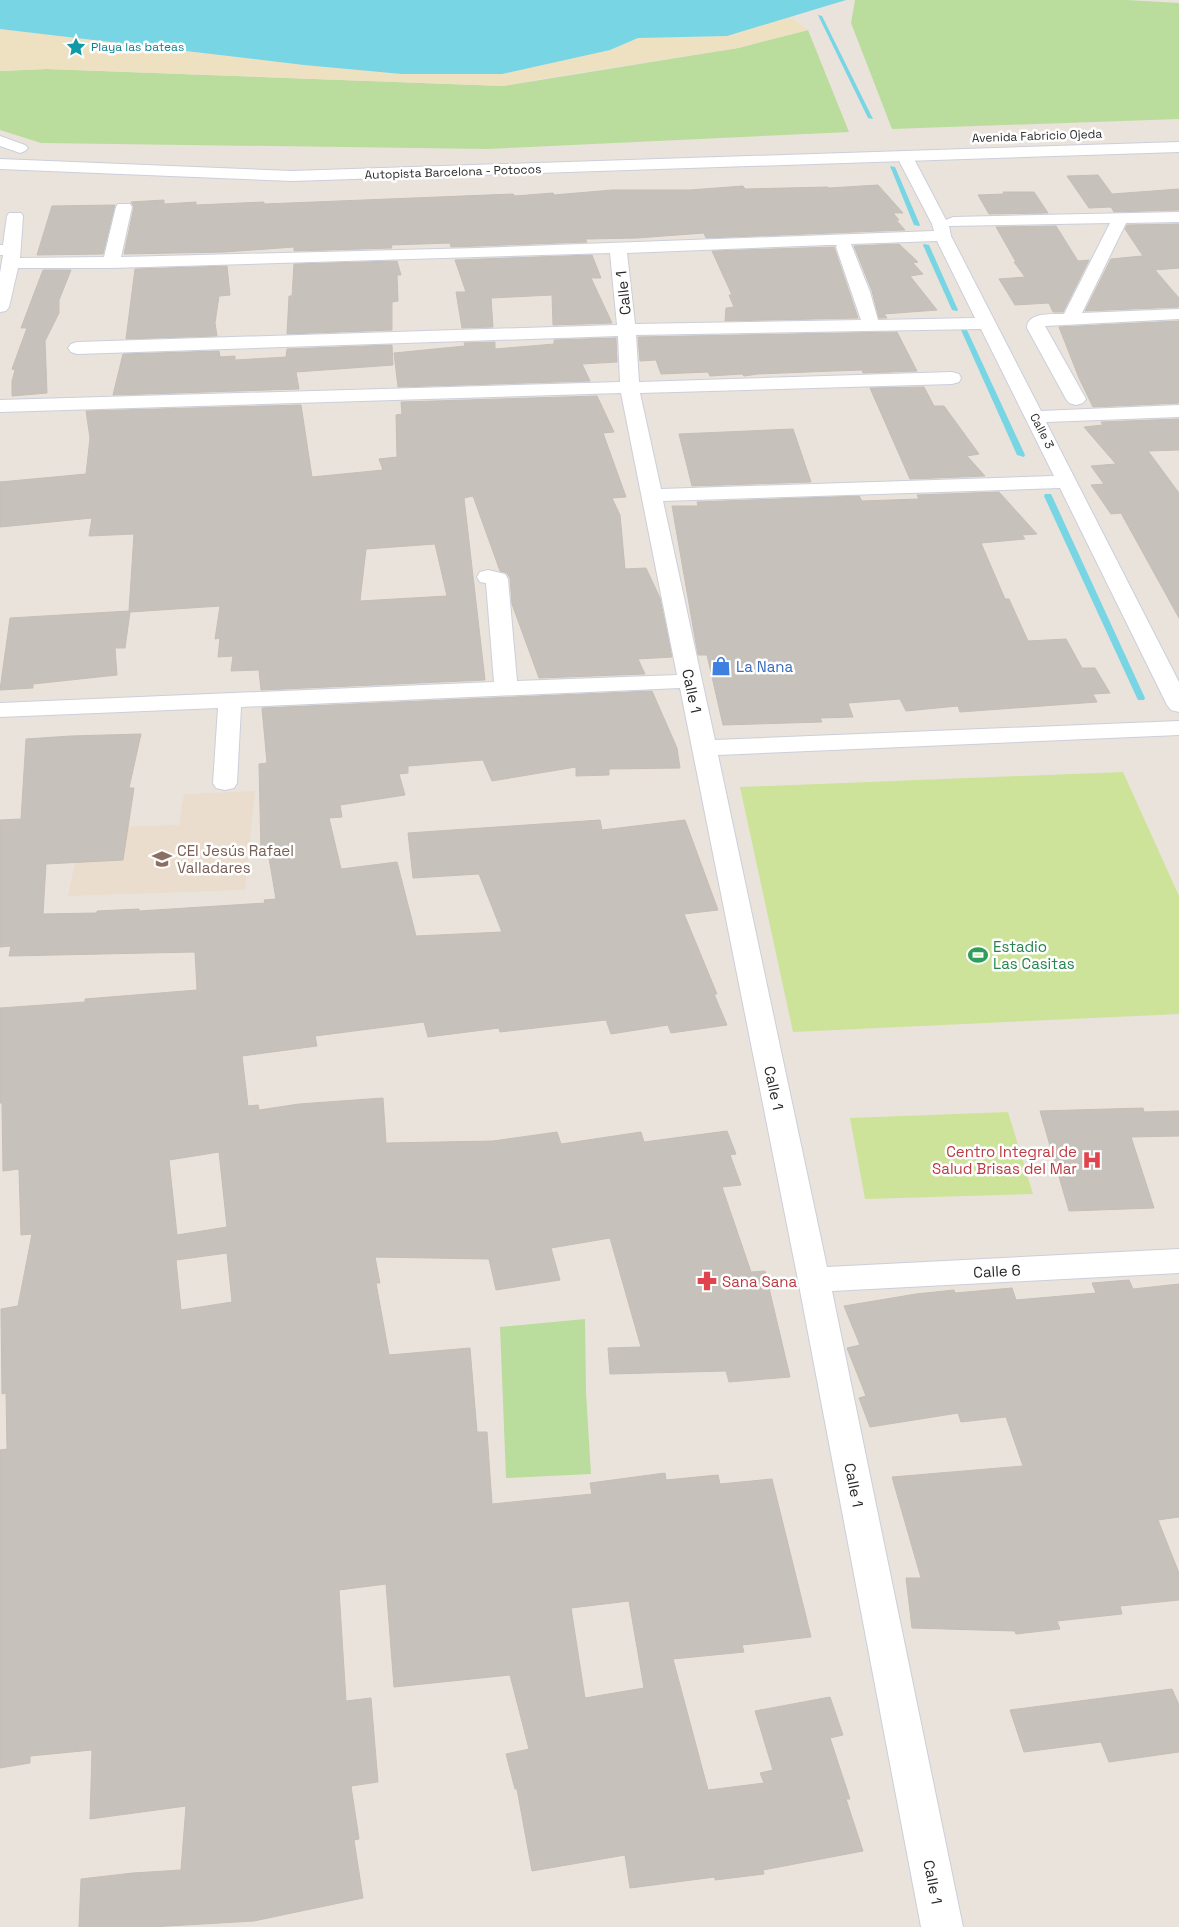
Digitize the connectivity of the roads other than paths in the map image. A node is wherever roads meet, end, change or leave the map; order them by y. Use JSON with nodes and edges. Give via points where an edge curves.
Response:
{"nodes":[{"id":1,"x":0,"y":141,"type":"edge"},
{"id":2,"x":777,"y":145,"type":"dead end"},
{"id":3,"x":0,"y":147,"type":"edge"},
{"id":4,"x":1179,"y":147,"type":"edge"},
{"id":5,"x":179,"y":156,"type":"dead end"},
{"id":6,"x":209,"y":157,"type":"dead end"},
{"id":7,"x":905,"y":157,"type":"junction"},
{"id":8,"x":364,"y":158,"type":"dead end"},
{"id":9,"x":0,"y":164,"type":"edge"},
{"id":10,"x":124,"y":207,"type":"dead end"},
{"id":11,"x":15,"y":216,"type":"dead end"},
{"id":12,"x":1179,"y":217,"type":"edge"},
{"id":13,"x":1120,"y":219,"type":"junction"},
{"id":14,"x":948,"y":229,"type":"junction"},
{"id":15,"x":618,"y":247,"type":"junction"},
{"id":16,"x":844,"y":247,"type":"dead end"},
{"id":17,"x":7,"y":254,"type":"edge"},
{"id":18,"x":110,"y":262,"type":"junction"},
{"id":19,"x":1,"y":301,"type":"edge"},
{"id":20,"x":1179,"y":314,"type":"edge"},
{"id":21,"x":1071,"y":318,"type":"junction"},
{"id":22,"x":987,"y":323,"type":"junction"},
{"id":23,"x":871,"y":325,"type":"junction"},
{"id":24,"x":627,"y":330,"type":"junction"},
{"id":25,"x":77,"y":348,"type":"dead end"},
{"id":26,"x":952,"y":378,"type":"dead end"},
{"id":27,"x":630,"y":389,"type":"junction"},
{"id":28,"x":1076,"y":399,"type":"dead end"},
{"id":29,"x":0,"y":406,"type":"edge"},
{"id":30,"x":1179,"y":411,"type":"edge"},
{"id":31,"x":1034,"y":417,"type":"junction"},
{"id":32,"x":1068,"y":482,"type":"junction"},
{"id":33,"x":652,"y":495,"type":"junction"},
{"id":34,"x":488,"y":577,"type":"dead end"},
{"id":35,"x":690,"y":682,"type":"junction"},
{"id":36,"x":506,"y":689,"type":"junction"},
{"id":37,"x":230,"y":700,"type":"junction"},
{"id":38,"x":1179,"y":705,"type":"edge"},
{"id":39,"x":0,"y":710,"type":"edge"},
{"id":40,"x":1179,"y":728,"type":"edge"},
{"id":41,"x":704,"y":748,"type":"junction"},
{"id":42,"x":225,"y":783,"type":"dead end"},
{"id":43,"x":1179,"y":1261,"type":"edge"},
{"id":44,"x":814,"y":1280,"type":"junction"},
{"id":45,"x":942,"y":1927,"type":"edge"}],
"edges":[{"from":1,"to":3,"type":"street","via":[[25,148]]},
{"from":2,"to":8,"type":"street","name":"Autopista Barcelona - Potocos"},
{"from":4,"to":7,"type":"street","name":"Avenida Fabricio Ojeda"},
{"from":5,"to":6,"type":"street"},
{"from":7,"to":9,"type":"street","name":"Autopista Barcelona - Potocos","via":[[292,176]]},
{"from":7,"to":14,"type":"street","name":"Calle 3","via":[[940,224]]},
{"from":10,"to":18,"type":"street"},
{"from":11,"to":17,"type":"street"},
{"from":12,"to":13,"type":"street"},
{"from":13,"to":14,"type":"street"},
{"from":13,"to":21,"type":"street"},
{"from":14,"to":15,"type":"street"},
{"from":14,"to":22,"type":"street","name":"Calle 3"},
{"from":15,"to":18,"type":"street"},
{"from":15,"to":24,"type":"street","name":"Calle 1"},
{"from":16,"to":23,"type":"street"},
{"from":17,"to":18,"type":"street"},
{"from":17,"to":19,"type":"street"},
{"from":20,"to":21,"type":"street"},
{"from":21,"to":28,"type":"street","via":[[1043,320],[1036,323],[1036,328]]},
{"from":22,"to":23,"type":"street"},
{"from":22,"to":31,"type":"street","name":"Calle 3"},
{"from":23,"to":24,"type":"street"},
{"from":24,"to":25,"type":"street"},
{"from":24,"to":27,"type":"street","name":"Calle 1"},
{"from":26,"to":27,"type":"street"},
{"from":27,"to":29,"type":"street"},
{"from":27,"to":33,"type":"street","name":"Calle 1"},
{"from":30,"to":31,"type":"street"},
{"from":31,"to":32,"type":"street","name":"Calle 3"},
{"from":32,"to":33,"type":"street"},
{"from":32,"to":38,"type":"street","name":"Calle 3"},
{"from":33,"to":35,"type":"street","name":"Calle 1"},
{"from":34,"to":36,"type":"street","via":[[497,579]]},
{"from":35,"to":36,"type":"street"},
{"from":35,"to":41,"type":"street","name":"Calle 1"},
{"from":36,"to":37,"type":"street"},
{"from":37,"to":39,"type":"street"},
{"from":37,"to":42,"type":"street"},
{"from":40,"to":41,"type":"street"},
{"from":41,"to":44,"type":"street","name":"Calle 1"},
{"from":43,"to":44,"type":"street","name":"Calle 6"},
{"from":44,"to":45,"type":"street","name":"Calle 1"}]}
